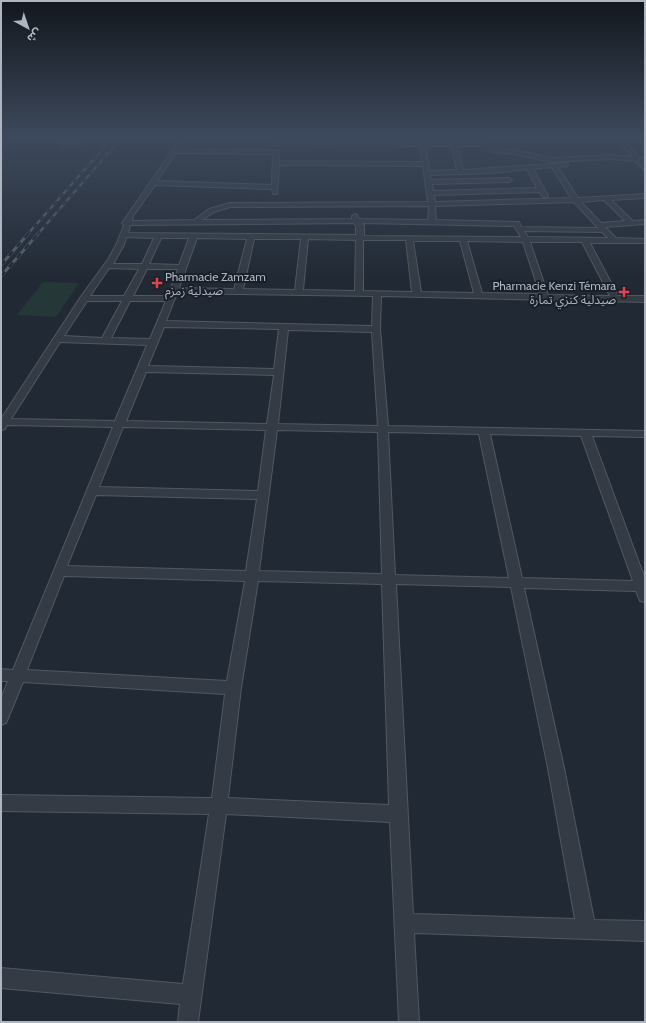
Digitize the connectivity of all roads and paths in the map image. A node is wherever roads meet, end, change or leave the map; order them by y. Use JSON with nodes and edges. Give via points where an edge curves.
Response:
{"nodes":[{"id":1,"x":153,"y":184,"type":"joint"},
{"id":2,"x":275,"y":184,"type":"edge"},
{"id":3,"x":428,"y":184,"type":"edge"},
{"id":4,"x":538,"y":184,"type":"edge"},
{"id":5,"x":566,"y":184,"type":"edge"},
{"id":6,"x":275,"y":187,"type":"junction"},
{"id":7,"x":542,"y":190,"type":"junction"},
{"id":8,"x":430,"y":193,"type":"junction"},
{"id":9,"x":605,"y":198,"type":"junction"},
{"id":10,"x":640,"y":198,"type":"edge"},
{"id":11,"x":548,"y":200,"type":"junction"},
{"id":12,"x":576,"y":200,"type":"junction"},
{"id":13,"x":275,"y":204,"type":"junction"},
{"id":14,"x":355,"y":204,"type":"junction"},
{"id":15,"x":432,"y":204,"type":"junction"},
{"id":16,"x":356,"y":221,"type":"junction"},
{"id":17,"x":195,"y":222,"type":"junction"},
{"id":18,"x":645,"y":222,"type":"edge"},
{"id":19,"x":126,"y":223,"type":"junction"},
{"id":20,"x":432,"y":223,"type":"junction"},
{"id":21,"x":631,"y":223,"type":"junction"},
{"id":22,"x":603,"y":227,"type":"junction"},
{"id":23,"x":520,"y":229,"type":"junction"},
{"id":24,"x":124,"y":234,"type":"junction"},
{"id":25,"x":160,"y":235,"type":"junction"},
{"id":26,"x":191,"y":235,"type":"junction"},
{"id":27,"x":251,"y":236,"type":"junction"},
{"id":28,"x":305,"y":237,"type":"junction"},
{"id":29,"x":359,"y":238,"type":"junction"},
{"id":30,"x":409,"y":238,"type":"junction"},
{"id":31,"x":463,"y":239,"type":"junction"},
{"id":32,"x":526,"y":240,"type":"junction"},
{"id":33,"x":585,"y":241,"type":"junction"},
{"id":34,"x":614,"y":241,"type":"junction"},
{"id":35,"x":644,"y":243,"type":"edge"},
{"id":36,"x":145,"y":265,"type":"junction"},
{"id":37,"x":108,"y":266,"type":"junction"},
{"id":38,"x":182,"y":267,"type":"junction"},
{"id":39,"x":238,"y":291,"type":"junction"},
{"id":40,"x":299,"y":292,"type":"junction"},
{"id":41,"x":359,"y":294,"type":"junction"},
{"id":42,"x":377,"y":294,"type":"junction"},
{"id":43,"x":172,"y":295,"type":"junction"},
{"id":44,"x":417,"y":295,"type":"junction"},
{"id":45,"x":479,"y":296,"type":"junction"},
{"id":46,"x":545,"y":297,"type":"junction"},
{"id":47,"x":84,"y":298,"type":"junction"},
{"id":48,"x":128,"y":298,"type":"junction"},
{"id":49,"x":615,"y":298,"type":"junction"},
{"id":50,"x":645,"y":299,"type":"edge"},
{"id":51,"x":161,"y":324,"type":"junction"},
{"id":52,"x":284,"y":328,"type":"junction"},
{"id":53,"x":376,"y":329,"type":"junction"},
{"id":54,"x":57,"y":339,"type":"junction"},
{"id":55,"x":105,"y":340,"type":"junction"},
{"id":56,"x":153,"y":342,"type":"junction"},
{"id":57,"x":142,"y":369,"type":"junction"},
{"id":58,"x":278,"y":372,"type":"junction"},
{"id":59,"x":3,"y":424,"type":"edge"},
{"id":60,"x":119,"y":425,"type":"junction"},
{"id":61,"x":272,"y":428,"type":"junction"},
{"id":62,"x":382,"y":429,"type":"junction"},
{"id":63,"x":484,"y":432,"type":"junction"},
{"id":64,"x":586,"y":434,"type":"junction"},
{"id":65,"x":645,"y":434,"type":"edge"},
{"id":66,"x":92,"y":491,"type":"junction"},
{"id":67,"x":262,"y":495,"type":"junction"},
{"id":68,"x":59,"y":571,"type":"junction"},
{"id":69,"x":252,"y":576,"type":"junction"},
{"id":70,"x":389,"y":579,"type":"junction"},
{"id":71,"x":517,"y":582,"type":"junction"},
{"id":72,"x":644,"y":590,"type":"edge"},
{"id":73,"x":1,"y":675,"type":"edge"},
{"id":74,"x":18,"y":676,"type":"junction"},
{"id":75,"x":233,"y":688,"type":"junction"},
{"id":76,"x":1,"y":718,"type":"edge"},
{"id":77,"x":1,"y":803,"type":"edge"},
{"id":78,"x":218,"y":806,"type":"junction"},
{"id":79,"x":398,"y":814,"type":"junction"},
{"id":80,"x":404,"y":923,"type":"junction"},
{"id":81,"x":586,"y":928,"type":"junction"},
{"id":82,"x":645,"y":931,"type":"edge"},
{"id":83,"x":1,"y":978,"type":"edge"},
{"id":84,"x":191,"y":995,"type":"junction"},
{"id":85,"x":188,"y":1022,"type":"edge"},
{"id":86,"x":409,"y":1022,"type":"edge"}],
"edges":[{"from":1,"to":6,"type":"street"},
{"from":1,"to":19,"type":"street"},
{"from":2,"to":6,"type":"street"},
{"from":3,"to":8,"type":"street"},
{"from":4,"to":7,"type":"street"},
{"from":5,"to":12,"type":"street"},
{"from":6,"to":13,"type":"street"},
{"from":7,"to":8,"type":"street"},
{"from":7,"to":11,"type":"street"},
{"from":8,"to":15,"type":"street"},
{"from":9,"to":10,"type":"street"},
{"from":9,"to":12,"type":"street"},
{"from":9,"to":21,"type":"street"},
{"from":11,"to":12,"type":"street"},
{"from":11,"to":15,"type":"street"},
{"from":12,"to":22,"type":"street"},
{"from":13,"to":14,"type":"street"},
{"from":13,"to":17,"type":"street","via":[[222,206]]},
{"from":14,"to":15,"type":"street"},
{"from":14,"to":16,"type":"street"},
{"from":15,"to":20,"type":"street"},
{"from":16,"to":17,"type":"street"},
{"from":16,"to":20,"type":"street"},
{"from":16,"to":29,"type":"street","via":[[360,226]]},
{"from":17,"to":19,"type":"street"},
{"from":17,"to":26,"type":"street"},
{"from":18,"to":21,"type":"street"},
{"from":19,"to":24,"type":"street"},
{"from":20,"to":23,"type":"street","via":[[511,223],[518,225]]},
{"from":21,"to":22,"type":"street"},
{"from":22,"to":23,"type":"street"},
{"from":22,"to":34,"type":"street"},
{"from":23,"to":32,"type":"street"},
{"from":24,"to":25,"type":"street"},
{"from":24,"to":37,"type":"street"},
{"from":25,"to":26,"type":"street"},
{"from":25,"to":36,"type":"street"},
{"from":26,"to":27,"type":"street"},
{"from":26,"to":38,"type":"street"},
{"from":27,"to":28,"type":"street"},
{"from":27,"to":39,"type":"street"},
{"from":28,"to":29,"type":"street"},
{"from":28,"to":40,"type":"street"},
{"from":29,"to":30,"type":"street"},
{"from":29,"to":41,"type":"street"},
{"from":30,"to":31,"type":"street"},
{"from":30,"to":44,"type":"street"},
{"from":31,"to":32,"type":"street"},
{"from":31,"to":45,"type":"street"},
{"from":32,"to":33,"type":"street"},
{"from":32,"to":46,"type":"street"},
{"from":33,"to":34,"type":"street"},
{"from":33,"to":49,"type":"street"},
{"from":34,"to":35,"type":"street"},
{"from":36,"to":37,"type":"street"},
{"from":36,"to":38,"type":"street"},
{"from":36,"to":48,"type":"street"},
{"from":37,"to":47,"type":"street"},
{"from":38,"to":43,"type":"street"},
{"from":39,"to":40,"type":"street"},
{"from":39,"to":43,"type":"street"},
{"from":40,"to":41,"type":"street"},
{"from":41,"to":42,"type":"street"},
{"from":42,"to":44,"type":"street"},
{"from":42,"to":53,"type":"street"},
{"from":43,"to":48,"type":"street"},
{"from":43,"to":51,"type":"street"},
{"from":44,"to":45,"type":"street"},
{"from":45,"to":46,"type":"street"},
{"from":46,"to":49,"type":"street"},
{"from":47,"to":48,"type":"street"},
{"from":47,"to":54,"type":"street"},
{"from":48,"to":55,"type":"street"},
{"from":49,"to":50,"type":"street"},
{"from":51,"to":52,"type":"street"},
{"from":51,"to":56,"type":"street"},
{"from":52,"to":53,"type":"street"},
{"from":52,"to":58,"type":"street"},
{"from":53,"to":62,"type":"street"},
{"from":54,"to":55,"type":"street"},
{"from":54,"to":59,"type":"street"},
{"from":55,"to":56,"type":"street"},
{"from":56,"to":57,"type":"street"},
{"from":57,"to":58,"type":"street"},
{"from":57,"to":60,"type":"street"},
{"from":58,"to":61,"type":"street"},
{"from":59,"to":60,"type":"street"},
{"from":60,"to":61,"type":"street"},
{"from":60,"to":66,"type":"street"},
{"from":61,"to":62,"type":"street"},
{"from":61,"to":67,"type":"street"},
{"from":62,"to":63,"type":"street"},
{"from":62,"to":70,"type":"street"},
{"from":63,"to":64,"type":"street"},
{"from":63,"to":71,"type":"street"},
{"from":64,"to":65,"type":"street"},
{"from":64,"to":72,"type":"street"},
{"from":66,"to":67,"type":"street"},
{"from":66,"to":68,"type":"street"},
{"from":67,"to":69,"type":"street"},
{"from":68,"to":69,"type":"street"},
{"from":68,"to":74,"type":"street"},
{"from":69,"to":70,"type":"street"},
{"from":69,"to":75,"type":"street"},
{"from":70,"to":71,"type":"street"},
{"from":70,"to":79,"type":"street"},
{"from":71,"to":72,"type":"street"},
{"from":71,"to":81,"type":"street"},
{"from":73,"to":74,"type":"street"},
{"from":74,"to":75,"type":"street"},
{"from":74,"to":76,"type":"street"},
{"from":75,"to":78,"type":"street"},
{"from":77,"to":78,"type":"street"},
{"from":78,"to":79,"type":"street"},
{"from":78,"to":84,"type":"street"},
{"from":79,"to":80,"type":"street"},
{"from":80,"to":81,"type":"street"},
{"from":80,"to":86,"type":"street"},
{"from":81,"to":82,"type":"street"},
{"from":83,"to":84,"type":"street"},
{"from":84,"to":85,"type":"street"}]}
